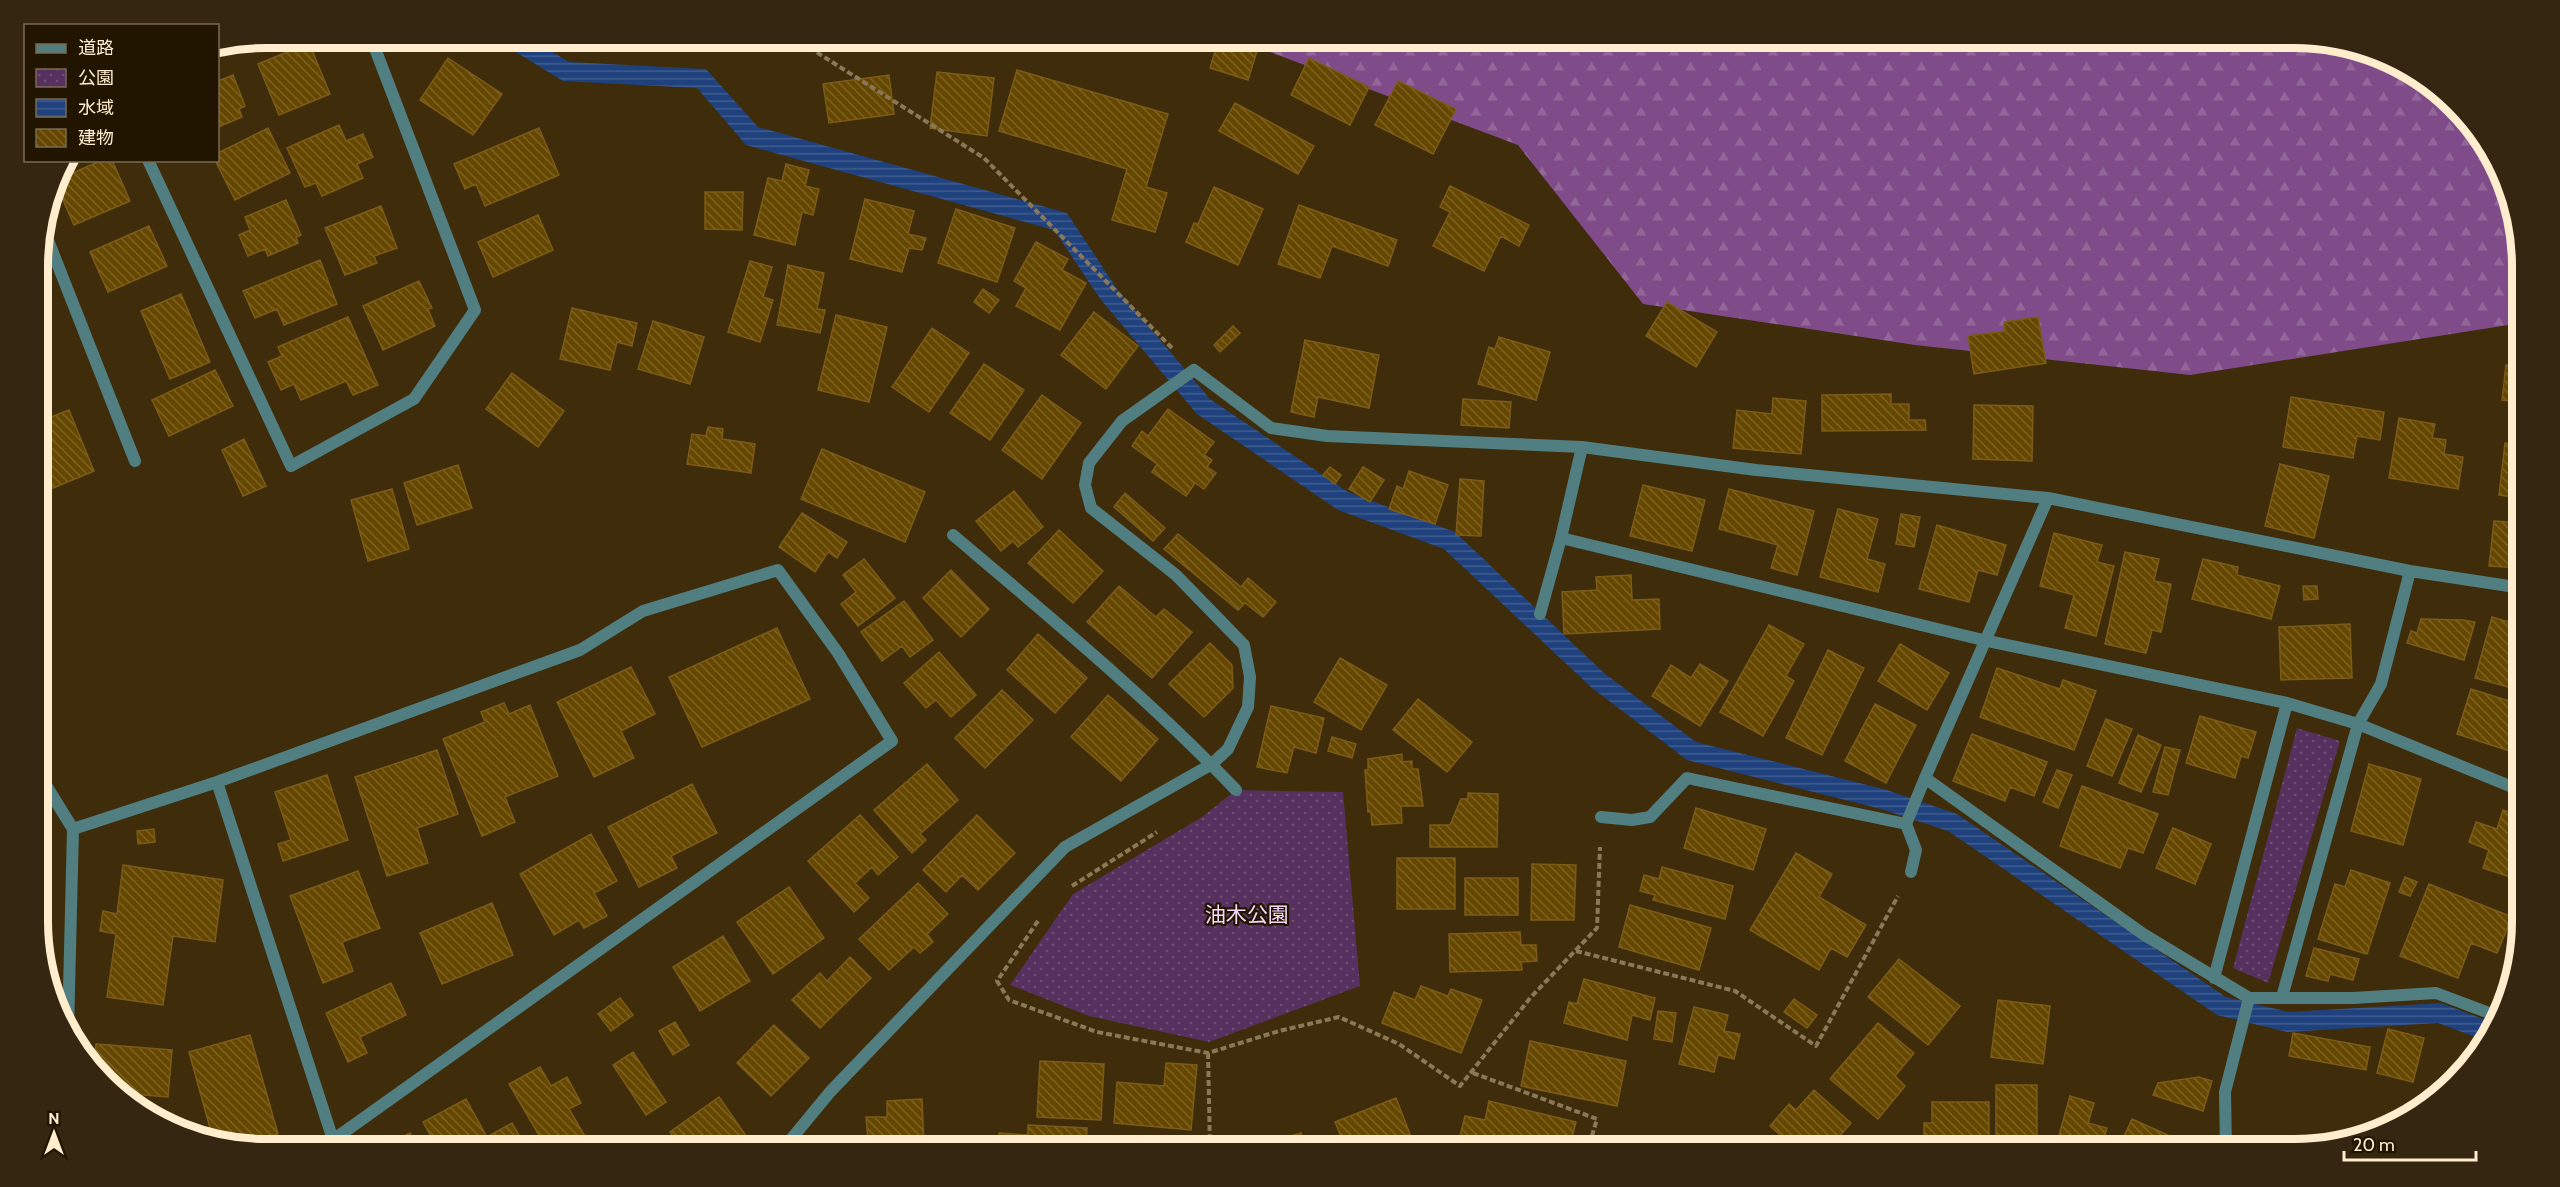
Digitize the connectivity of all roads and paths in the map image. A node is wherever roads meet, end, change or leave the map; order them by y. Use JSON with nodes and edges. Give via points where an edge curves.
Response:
{"nodes":[{"id":1,"x":375,"y":48,"type":"edge"},
{"id":2,"x":810,"y":48,"type":"edge"},
{"id":3,"x":149,"y":162,"type":"edge"},
{"id":4,"x":49,"y":243,"type":"edge"},
{"id":5,"x":1194,"y":370,"type":"junction"},
{"id":6,"x":1582,"y":447,"type":"junction"},
{"id":7,"x":135,"y":461,"type":"dead end"},
{"id":8,"x":2048,"y":498,"type":"junction"},
{"id":9,"x":953,"y":535,"type":"dead end"},
{"id":10,"x":1561,"y":538,"type":"junction"},
{"id":11,"x":2410,"y":571,"type":"junction"},
{"id":12,"x":2512,"y":586,"type":"edge"},
{"id":13,"x":1540,"y":614,"type":"dead end"},
{"id":14,"x":1983,"y":640,"type":"junction"},
{"id":15,"x":2287,"y":703,"type":"junction"},
{"id":16,"x":2358,"y":724,"type":"junction"},
{"id":17,"x":1212,"y":764,"type":"junction"},
{"id":18,"x":1925,"y":778,"type":"junction"},
{"id":19,"x":217,"y":782,"type":"junction"},
{"id":20,"x":2512,"y":787,"type":"edge"},
{"id":21,"x":48,"y":789,"type":"edge"},
{"id":22,"x":1236,"y":790,"type":"dead end"},
{"id":23,"x":1601,"y":817,"type":"joint"},
{"id":24,"x":1906,"y":824,"type":"junction"},
{"id":25,"x":73,"y":829,"type":"junction"},
{"id":26,"x":1163,"y":829,"type":"dead end"},
{"id":27,"x":1911,"y":872,"type":"joint"},
{"id":28,"x":1068,"y":890,"type":"dead end"},
{"id":29,"x":1044,"y":913,"type":"dead end"},
{"id":30,"x":1576,"y":951,"type":"junction"},
{"id":31,"x":2214,"y":978,"type":"junction"},
{"id":32,"x":2249,"y":998,"type":"junction"},
{"id":33,"x":2283,"y":998,"type":"junction"},
{"id":34,"x":68,"y":1012,"type":"edge"},
{"id":35,"x":2491,"y":1013,"type":"edge"},
{"id":36,"x":1208,"y":1053,"type":"junction"},
{"id":37,"x":1473,"y":1073,"type":"junction"},
{"id":38,"x":333,"y":1139,"type":"edge"},
{"id":39,"x":343,"y":1139,"type":"edge"},
{"id":40,"x":791,"y":1139,"type":"edge"},
{"id":41,"x":1210,"y":1139,"type":"edge"},
{"id":42,"x":1591,"y":1139,"type":"edge"},
{"id":43,"x":2226,"y":1139,"type":"edge"}],
"edges":[{"from":1,"to":3,"type":"street","via":[[475,310],[414,399],[291,466]]},
{"from":2,"to":5,"type":"path","via":[[984,158]]},
{"from":4,"to":7,"type":"street"},
{"from":5,"to":6,"type":"street","via":[[1271,428],[1327,436]]},
{"from":5,"to":17,"type":"street","via":[[1122,421],[1089,463],[1085,485],[1091,508],[1176,575],[1244,645],[1250,677],[1248,707],[1228,749]]},
{"from":6,"to":8,"type":"street","via":[[1756,470]]},
{"from":6,"to":10,"type":"street"},
{"from":8,"to":11,"type":"street"},
{"from":8,"to":14,"type":"street"},
{"from":9,"to":17,"type":"street","via":[[1083,645]]},
{"from":10,"to":13,"type":"street"},
{"from":10,"to":14,"type":"street"},
{"from":11,"to":12,"type":"street"},
{"from":11,"to":16,"type":"street","via":[[2381,684]]},
{"from":14,"to":15,"type":"street"},
{"from":14,"to":18,"type":"street"},
{"from":15,"to":16,"type":"street"},
{"from":15,"to":31,"type":"street"},
{"from":16,"to":20,"type":"street"},
{"from":16,"to":33,"type":"street"},
{"from":17,"to":22,"type":"street"},
{"from":17,"to":40,"type":"street","via":[[1065,848],[830,1092]]},
{"from":18,"to":24,"type":"street"},
{"from":18,"to":31,"type":"street","via":[[2143,933]]},
{"from":19,"to":25,"type":"street"},
{"from":19,"to":38,"type":"street"},
{"from":19,"to":39,"type":"street","via":[[580,650],[643,611],[778,570],[838,653],[892,741]]},
{"from":21,"to":25,"type":"street"},
{"from":23,"to":24,"type":"street","via":[[1650,817],[1688,778]]},
{"from":23,"to":30,"type":"path","via":[[1597,928]]},
{"from":24,"to":27,"type":"street","via":[[1916,850]]},
{"from":25,"to":34,"type":"street"},
{"from":26,"to":28,"type":"path","via":[[1084,876]]},
{"from":27,"to":30,"type":"path","via":[[1816,1046],[1735,991]]},
{"from":29,"to":36,"type":"path","via":[[997,981],[1009,1000],[1097,1032]]},
{"from":30,"to":37,"type":"path","via":[[1531,998]]},
{"from":31,"to":32,"type":"street"},
{"from":32,"to":33,"type":"street"},
{"from":32,"to":43,"type":"street","via":[[2225,1092]]},
{"from":33,"to":35,"type":"street","via":[[2436,993]]},
{"from":36,"to":37,"type":"path","via":[[1339,1017],[1399,1044],[1460,1086]]},
{"from":36,"to":41,"type":"path"},
{"from":37,"to":42,"type":"path","via":[[1597,1119]]}]}
